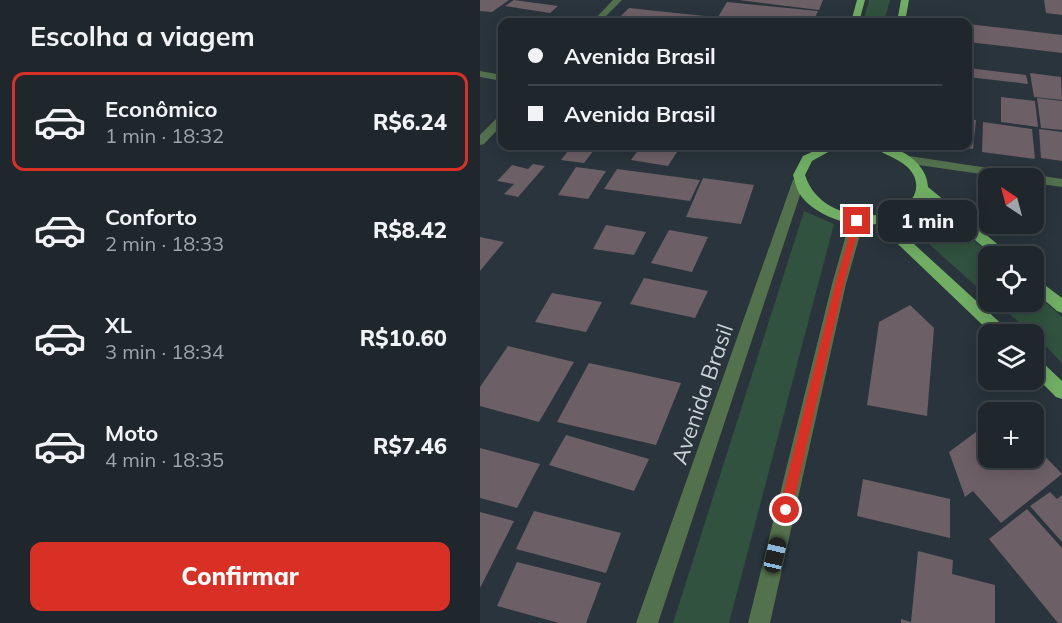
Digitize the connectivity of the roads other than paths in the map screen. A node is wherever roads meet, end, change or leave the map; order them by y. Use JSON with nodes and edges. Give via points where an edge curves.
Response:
{"nodes":[{"id":1,"x":618,"y":0,"type":"edge"},
{"id":2,"x":861,"y":0,"type":"edge"},
{"id":3,"x":905,"y":0,"type":"edge"},
{"id":4,"x":600,"y":18,"type":"edge"},
{"id":5,"x":856,"y":18,"type":"edge"},
{"id":6,"x":902,"y":18,"type":"edge"},
{"id":7,"x":480,"y":74,"type":"edge"},
{"id":8,"x":498,"y":77,"type":"edge"},
{"id":9,"x":498,"y":123,"type":"edge"},
{"id":10,"x":480,"y":142,"type":"edge"},
{"id":11,"x":818,"y":150,"type":"edge"},
{"id":12,"x":891,"y":150,"type":"edge"},
{"id":13,"x":909,"y":160,"type":"junction"},
{"id":14,"x":978,"y":171,"type":"edge"},
{"id":15,"x":799,"y":180,"type":"junction"},
{"id":16,"x":1044,"y":181,"type":"edge"},
{"id":17,"x":1062,"y":183,"type":"edge"},
{"id":18,"x":922,"y":189,"type":"junction"},
{"id":19,"x":880,"y":220,"type":"junction"},
{"id":20,"x":857,"y":221,"type":"junction"},
{"id":21,"x":990,"y":246,"type":"edge"},
{"id":22,"x":1044,"y":292,"type":"edge"},
{"id":23,"x":1062,"y":307,"type":"edge"},
{"id":24,"x":991,"y":324,"type":"edge"},
{"id":25,"x":1044,"y":375,"type":"edge"},
{"id":26,"x":1062,"y":392,"type":"edge"},
{"id":27,"x":647,"y":623,"type":"edge"},
{"id":28,"x":759,"y":623,"type":"edge"}],
"edges":[{"from":1,"to":4,"type":"street"},
{"from":2,"to":5,"type":"main road"},
{"from":3,"to":6,"type":"main road"},
{"from":7,"to":8,"type":"street"},
{"from":9,"to":10,"type":"street"},
{"from":11,"to":15,"type":"main road","via":[[800,169]]},
{"from":12,"to":13,"type":"main road"},
{"from":13,"to":14,"type":"street"},
{"from":13,"to":18,"type":"main road","via":[[920,174]]},
{"from":15,"to":20,"type":"main road","via":[[808,198],[828,213]]},
{"from":15,"to":27,"type":"street","name":"Avenida Brasil"},
{"from":16,"to":17,"type":"street"},
{"from":18,"to":19,"type":"main road","via":[[915,203],[901,214]]},
{"from":18,"to":21,"type":"main road"},
{"from":19,"to":20,"type":"main road"},
{"from":19,"to":24,"type":"main road"},
{"from":20,"to":28,"type":"street"},
{"from":22,"to":23,"type":"main road"},
{"from":25,"to":26,"type":"main road"}]}
